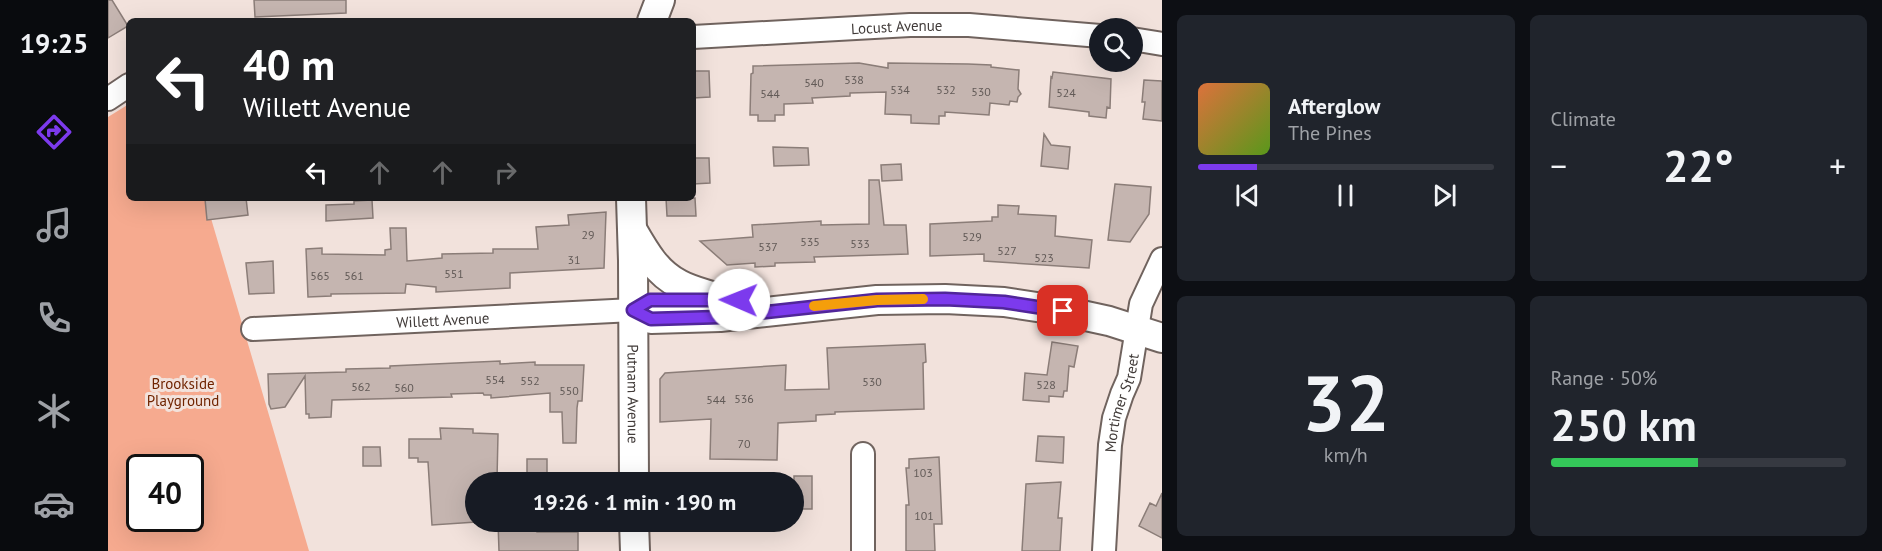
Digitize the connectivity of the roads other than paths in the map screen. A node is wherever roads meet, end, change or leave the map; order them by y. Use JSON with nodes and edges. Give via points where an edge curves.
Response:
{"nodes":[{"id":1,"x":660,"y":0,"type":"edge"},
{"id":2,"x":653,"y":18,"type":"edge"},
{"id":3,"x":1089,"y":35,"type":"edge"},
{"id":4,"x":696,"y":37,"type":"edge"},
{"id":5,"x":1143,"y":41,"type":"edge"},
{"id":6,"x":1162,"y":44,"type":"edge"},
{"id":7,"x":126,"y":87,"type":"edge"},
{"id":8,"x":108,"y":99,"type":"edge"},
{"id":9,"x":631,"y":201,"type":"edge"},
{"id":10,"x":632,"y":230,"type":"junction"},
{"id":11,"x":1162,"y":259,"type":"edge"},
{"id":12,"x":720,"y":298,"type":"junction"},
{"id":13,"x":825,"y":304,"type":"junction"},
{"id":14,"x":633,"y":310,"type":"junction"},
{"id":15,"x":253,"y":329,"type":"dead end"},
{"id":16,"x":1149,"y":334,"type":"edge"},
{"id":17,"x":863,"y":454,"type":"dead end"},
{"id":18,"x":634,"y":472,"type":"edge"},
{"id":19,"x":634,"y":532,"type":"edge"},
{"id":20,"x":635,"y":551,"type":"edge"},
{"id":21,"x":863,"y":551,"type":"edge"},
{"id":22,"x":1104,"y":551,"type":"edge"}],
"edges":[{"from":1,"to":2,"type":"street"},
{"from":3,"to":4,"type":"street","name":"Locust Avenue","via":[[910,24]]},
{"from":5,"to":6,"type":"street"},
{"from":7,"to":8,"type":"street"},
{"from":9,"to":10,"type":"street","name":"Putnam Avenue"},
{"from":10,"to":12,"type":"street","via":[[662,272],[679,284]]},
{"from":10,"to":14,"type":"street","name":"Putnam Avenue"},
{"from":11,"to":16,"type":"street","name":"Mortimer Street","via":[[1141,304]]},
{"from":12,"to":13,"type":"street","name":"Willett Avenue"},
{"from":12,"to":14,"type":"street","name":"Willett Avenue","via":[[650,300]]},
{"from":13,"to":14,"type":"street","name":"Willett Avenue","via":[[720,317],[651,319]]},
{"from":13,"to":16,"type":"street","name":"Willett Avenue","via":[[945,299],[1004,302],[1063,311]]},
{"from":14,"to":15,"type":"street","name":"Willett Avenue"},
{"from":14,"to":18,"type":"street","name":"Putnam Avenue"},
{"from":16,"to":22,"type":"street","name":"Mortimer Street","via":[[1114,418]]},
{"from":17,"to":21,"type":"street"},
{"from":19,"to":20,"type":"street"}]}
